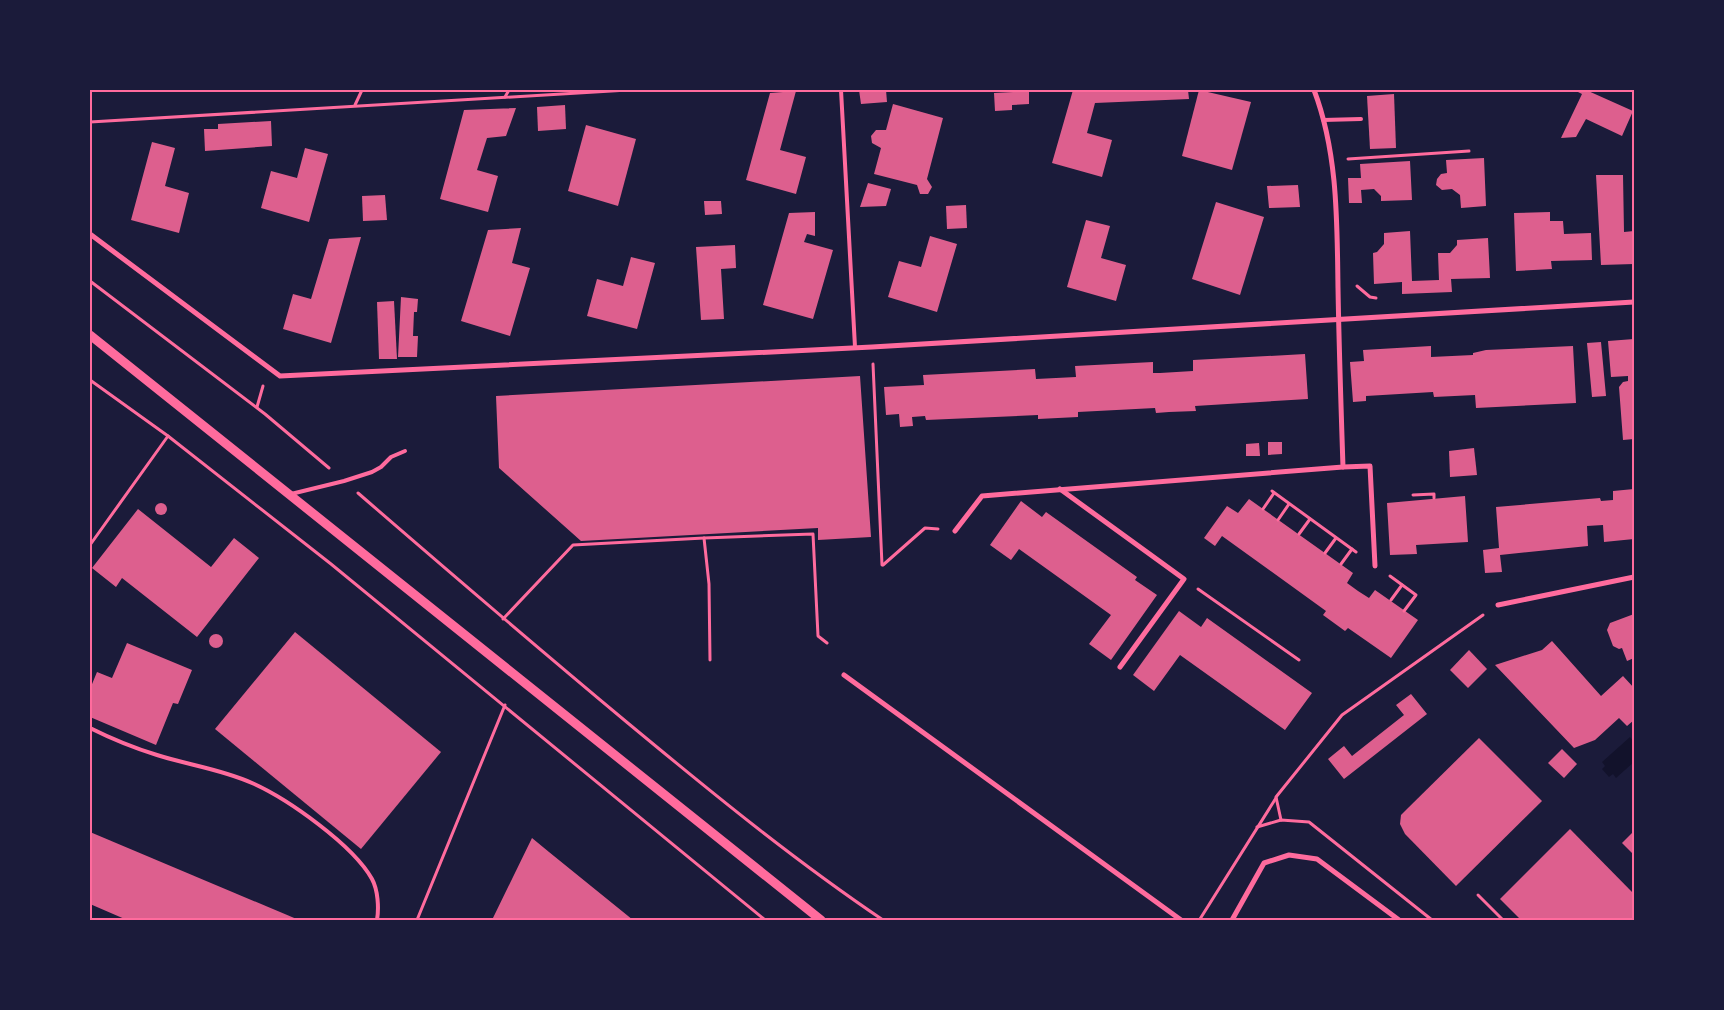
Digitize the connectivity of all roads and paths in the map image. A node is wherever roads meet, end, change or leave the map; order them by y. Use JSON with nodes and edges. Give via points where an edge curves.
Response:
{"nodes":[{"id":1,"x":362,"y":90,"type":"edge"},
{"id":2,"x":509,"y":90,"type":"edge"},
{"id":3,"x":628,"y":90,"type":"edge"},
{"id":4,"x":841,"y":90,"type":"edge"},
{"id":5,"x":1314,"y":90,"type":"edge"},
{"id":6,"x":506,"y":97,"type":"junction"},
{"id":7,"x":355,"y":105,"type":"junction"},
{"id":8,"x":1361,"y":119,"type":"dead end"},
{"id":9,"x":1324,"y":120,"type":"junction"},
{"id":10,"x":90,"y":122,"type":"edge"},
{"id":11,"x":1469,"y":151,"type":"dead end"},
{"id":12,"x":1332,"y":160,"type":"junction"},
{"id":13,"x":90,"y":234,"type":"edge"},
{"id":14,"x":90,"y":281,"type":"edge"},
{"id":15,"x":1351,"y":281,"type":"dead end"},
{"id":16,"x":1379,"y":298,"type":"dead end"},
{"id":17,"x":1634,"y":302,"type":"edge"},
{"id":18,"x":1339,"y":320,"type":"junction"},
{"id":19,"x":90,"y":334,"type":"edge"},
{"id":20,"x":854,"y":347,"type":"junction"},
{"id":21,"x":872,"y":347,"type":"junction"},
{"id":22,"x":90,"y":380,"type":"edge"},
{"id":23,"x":168,"y":436,"type":"junction"},
{"id":24,"x":405,"y":450,"type":"dead end"},
{"id":25,"x":1343,"y":467,"type":"junction"},
{"id":26,"x":1249,"y":475,"type":"junction"},
{"id":27,"x":344,"y":481,"type":"junction"},
{"id":28,"x":1060,"y":488,"type":"junction"},
{"id":29,"x":1274,"y":493,"type":"junction"},
{"id":30,"x":291,"y":494,"type":"junction"},
{"id":31,"x":1413,"y":495,"type":"dead end"},
{"id":32,"x":1434,"y":498,"type":"dead end"},
{"id":33,"x":1289,"y":504,"type":"junction"},
{"id":34,"x":1264,"y":509,"type":"dead end"},
{"id":35,"x":1310,"y":519,"type":"junction"},
{"id":36,"x":1278,"y":520,"type":"dead end"},
{"id":37,"x":955,"y":531,"type":"joint"},
{"id":38,"x":1299,"y":534,"type":"dead end"},
{"id":39,"x":704,"y":538,"type":"junction"},
{"id":40,"x":1336,"y":538,"type":"junction"},
{"id":41,"x":90,"y":545,"type":"edge"},
{"id":42,"x":1352,"y":549,"type":"junction"},
{"id":43,"x":1325,"y":553,"type":"dead end"},
{"id":44,"x":1341,"y":564,"type":"dead end"},
{"id":45,"x":1376,"y":566,"type":"junction"},
{"id":46,"x":1634,"y":577,"type":"edge"},
{"id":47,"x":1184,"y":579,"type":"junction"},
{"id":48,"x":1402,"y":585,"type":"junction"},
{"id":49,"x":1390,"y":600,"type":"dead end"},
{"id":50,"x":1498,"y":605,"type":"joint"},
{"id":51,"x":1404,"y":611,"type":"dead end"},
{"id":52,"x":503,"y":619,"type":"junction"},
{"id":53,"x":827,"y":643,"type":"dead end"},
{"id":54,"x":710,"y":660,"type":"dead end"},
{"id":55,"x":1299,"y":660,"type":"dead end"},
{"id":56,"x":1120,"y":667,"type":"dead end"},
{"id":57,"x":844,"y":675,"type":"dead end"},
{"id":58,"x":505,"y":705,"type":"junction"},
{"id":59,"x":90,"y":728,"type":"edge"},
{"id":60,"x":1276,"y":797,"type":"junction"},
{"id":61,"x":1281,"y":820,"type":"junction"},
{"id":62,"x":1257,"y":827,"type":"junction"},
{"id":63,"x":1478,"y":895,"type":"dead end"},
{"id":64,"x":377,"y":920,"type":"edge"},
{"id":65,"x":417,"y":920,"type":"edge"},
{"id":66,"x":765,"y":920,"type":"edge"},
{"id":67,"x":821,"y":920,"type":"edge"},
{"id":68,"x":883,"y":920,"type":"edge"},
{"id":69,"x":1181,"y":920,"type":"edge"},
{"id":70,"x":1199,"y":920,"type":"edge"},
{"id":71,"x":1232,"y":920,"type":"edge"},
{"id":72,"x":1399,"y":920,"type":"edge"},
{"id":73,"x":1432,"y":920,"type":"edge"},
{"id":74,"x":1503,"y":920,"type":"edge"}],
"edges":[{"from":1,"to":7,"type":"path"},
{"from":2,"to":6,"type":"path"},
{"from":3,"to":6,"type":"path"},
{"from":4,"to":20,"type":"lane"},
{"from":5,"to":9,"type":"street"},
{"from":6,"to":7,"type":"path"},
{"from":7,"to":10,"type":"path"},
{"from":8,"to":9,"type":"lane"},
{"from":9,"to":12,"type":"street"},
{"from":11,"to":12,"type":"path"},
{"from":12,"to":18,"type":"street"},
{"from":13,"to":20,"type":"street","via":[[280,376]]},
{"from":14,"to":27,"type":"path","via":[[261,410]]},
{"from":15,"to":16,"type":"path","via":[[1370,297]]},
{"from":17,"to":18,"type":"street"},
{"from":18,"to":21,"type":"street"},
{"from":18,"to":25,"type":"street"},
{"from":19,"to":30,"type":"street"},
{"from":20,"to":21,"type":"street"},
{"from":21,"to":37,"type":"path","via":[[882,566],[925,528]]},
{"from":22,"to":23,"type":"path"},
{"from":23,"to":41,"type":"path"},
{"from":23,"to":58,"type":"path"},
{"from":24,"to":27,"type":"lane","via":[[372,472]]},
{"from":25,"to":26,"type":"street"},
{"from":25,"to":45,"type":"street","via":[[1370,466]]},
{"from":26,"to":28,"type":"street"},
{"from":26,"to":29,"type":"path"},
{"from":27,"to":30,"type":"lane"},
{"from":27,"to":52,"type":"path"},
{"from":28,"to":37,"type":"street","via":[[982,496]]},
{"from":28,"to":47,"type":"street"},
{"from":29,"to":33,"type":"path"},
{"from":29,"to":34,"type":"path"},
{"from":30,"to":67,"type":"street"},
{"from":31,"to":32,"type":"path","via":[[1434,494]]},
{"from":33,"to":35,"type":"path"},
{"from":33,"to":36,"type":"path"},
{"from":35,"to":38,"type":"path"},
{"from":35,"to":40,"type":"path"},
{"from":39,"to":52,"type":"path","via":[[573,545]]},
{"from":39,"to":53,"type":"path","via":[[814,534],[818,636]]},
{"from":39,"to":54,"type":"path","via":[[709,584]]},
{"from":40,"to":42,"type":"path"},
{"from":40,"to":43,"type":"path"},
{"from":42,"to":44,"type":"path"},
{"from":42,"to":45,"type":"path"},
{"from":45,"to":48,"type":"path"},
{"from":46,"to":50,"type":"street"},
{"from":47,"to":55,"type":"path"},
{"from":47,"to":56,"type":"street"},
{"from":48,"to":49,"type":"path"},
{"from":48,"to":51,"type":"path","via":[[1416,595]]},
{"from":50,"to":60,"type":"path","via":[[1342,715]]},
{"from":52,"to":68,"type":"path","via":[[794,858]]},
{"from":57,"to":69,"type":"street"},
{"from":58,"to":65,"type":"path"},
{"from":58,"to":66,"type":"path"},
{"from":59,"to":64,"type":"lane","via":[[158,755],[211,768],[252,783],[296,809],[351,851],[373,880],[379,909]]},
{"from":60,"to":61,"type":"path"},
{"from":60,"to":62,"type":"path"},
{"from":61,"to":62,"type":"path"},
{"from":61,"to":73,"type":"path","via":[[1309,822]]},
{"from":62,"to":70,"type":"path"},
{"from":63,"to":74,"type":"path"},
{"from":71,"to":72,"type":"street","via":[[1264,863],[1289,855],[1317,859]]}]}
